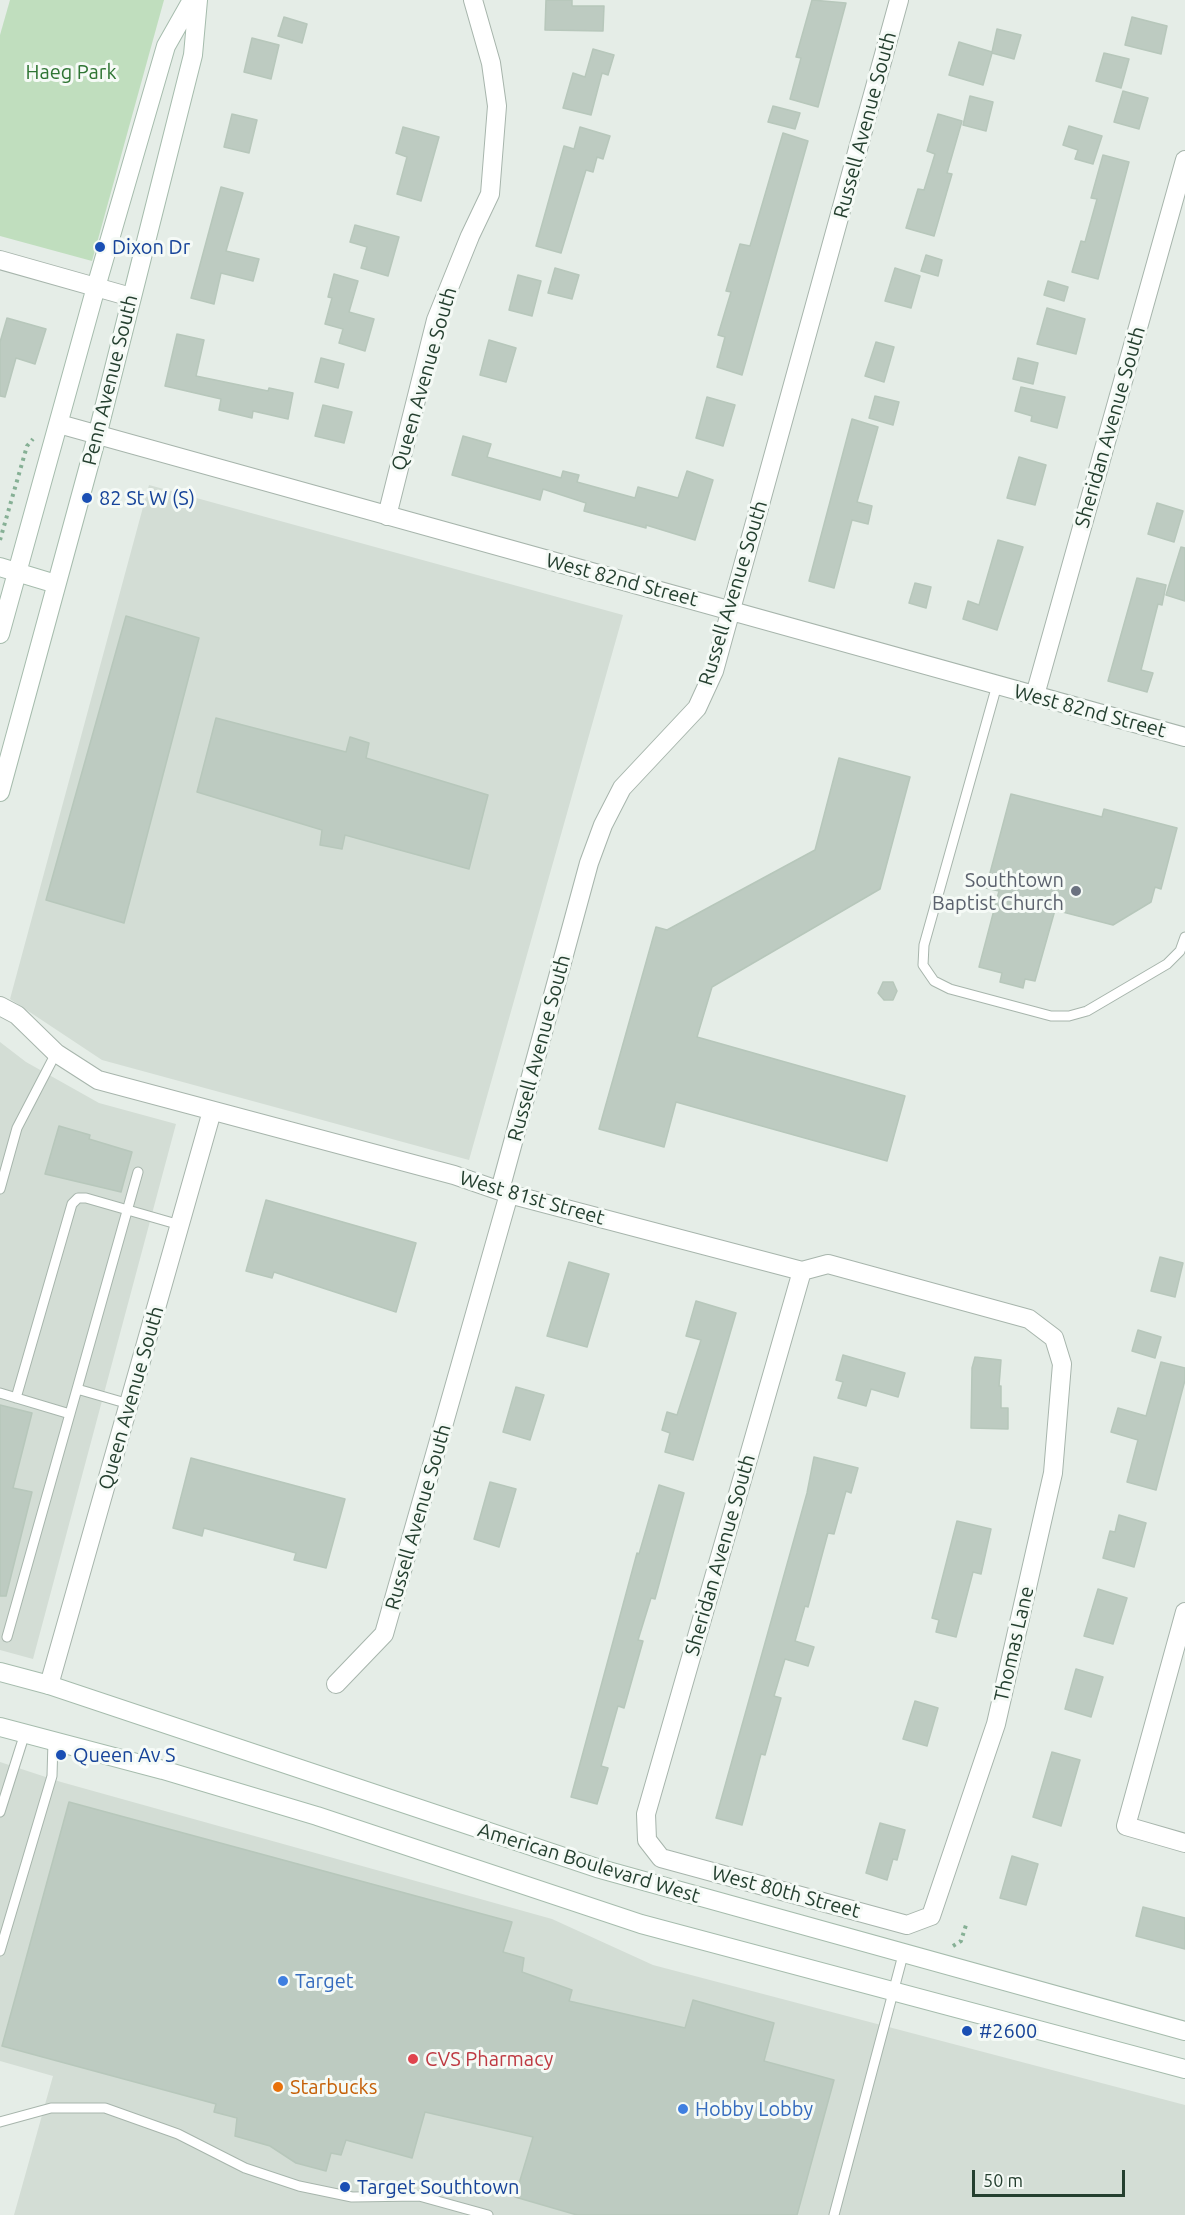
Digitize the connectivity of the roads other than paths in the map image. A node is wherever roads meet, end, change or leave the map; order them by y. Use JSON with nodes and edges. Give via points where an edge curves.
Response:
{"nodes":[{"id":1,"x":192,"y":0,"type":"edge"},
{"id":2,"x":198,"y":0,"type":"edge"},
{"id":3,"x":473,"y":0,"type":"edge"},
{"id":4,"x":899,"y":0,"type":"edge"},
{"id":5,"x":1185,"y":160,"type":"edge"},
{"id":6,"x":0,"y":260,"type":"edge"},
{"id":7,"x":96,"y":287,"type":"junction"},
{"id":8,"x":131,"y":297,"type":"junction"},
{"id":9,"x":59,"y":424,"type":"junction"},
{"id":10,"x":97,"y":436,"type":"junction"},
{"id":11,"x":387,"y":516,"type":"junction"},
{"id":12,"x":0,"y":567,"type":"edge"},
{"id":13,"x":18,"y":572,"type":"junction"},
{"id":14,"x":56,"y":584,"type":"junction"},
{"id":15,"x":730,"y":611,"type":"junction"},
{"id":16,"x":0,"y":634,"type":"edge"},
{"id":17,"x":997,"y":685,"type":"junction"},
{"id":18,"x":1035,"y":695,"type":"junction"},
{"id":19,"x":1185,"y":737,"type":"edge"},
{"id":20,"x":0,"y":792,"type":"edge"},
{"id":21,"x":1185,"y":937,"type":"edge"},
{"id":22,"x":0,"y":1006,"type":"edge"},
{"id":23,"x":56,"y":1053,"type":"junction"},
{"id":24,"x":212,"y":1111,"type":"junction"},
{"id":25,"x":138,"y":1172,"type":"dead end"},
{"id":26,"x":0,"y":1189,"type":"edge"},
{"id":27,"x":504,"y":1192,"type":"junction"},
{"id":28,"x":128,"y":1210,"type":"junction"},
{"id":29,"x":180,"y":1225,"type":"junction"},
{"id":30,"x":802,"y":1271,"type":"junction"},
{"id":31,"x":1062,"y":1364,"type":"joint"},
{"id":32,"x":77,"y":1389,"type":"junction"},
{"id":33,"x":0,"y":1393,"type":"edge"},
{"id":34,"x":16,"y":1398,"type":"junction"},
{"id":35,"x":129,"y":1404,"type":"junction"},
{"id":36,"x":70,"y":1414,"type":"junction"},
{"id":37,"x":1185,"y":1612,"type":"edge"},
{"id":38,"x":7,"y":1637,"type":"dead end"},
{"id":39,"x":0,"y":1672,"type":"edge"},
{"id":40,"x":336,"y":1683,"type":"dead end"},
{"id":41,"x":49,"y":1685,"type":"junction"},
{"id":42,"x":0,"y":1727,"type":"edge"},
{"id":43,"x":25,"y":1733,"type":"junction"},
{"id":44,"x":53,"y":1741,"type":"junction"},
{"id":45,"x":1,"y":1807,"type":"edge"},
{"id":46,"x":647,"y":1840,"type":"joint"},
{"id":47,"x":1185,"y":1844,"type":"edge"},
{"id":48,"x":931,"y":1916,"type":"joint"},
{"id":49,"x":0,"y":1951,"type":"edge"},
{"id":50,"x":903,"y":1955,"type":"junction"},
{"id":51,"x":894,"y":1991,"type":"junction"},
{"id":52,"x":1185,"y":2031,"type":"edge"},
{"id":53,"x":1185,"y":2069,"type":"edge"},
{"id":54,"x":0,"y":2122,"type":"edge"},
{"id":55,"x":488,"y":2215,"type":"edge"},
{"id":56,"x":834,"y":2215,"type":"edge"}],
"edges":[{"from":1,"to":7,"type":"street","name":"Penn Avenue South","via":[[166,46]]},
{"from":2,"to":8,"type":"street","name":"Penn Avenue South","via":[[193,55]]},
{"from":3,"to":11,"type":"street","name":"Queen Avenue South","via":[[491,63],[497,106],[490,194],[436,320]]},
{"from":4,"to":15,"type":"street","name":"Russell Avenue South"},
{"from":5,"to":18,"type":"street","name":"Sheridan Avenue South"},
{"from":6,"to":7,"type":"street"},
{"from":7,"to":8,"type":"street"},
{"from":7,"to":9,"type":"street","name":"Penn Avenue South"},
{"from":8,"to":10,"type":"street","name":"Penn Avenue South"},
{"from":9,"to":10,"type":"street","name":"West 82nd Street"},
{"from":9,"to":13,"type":"street","name":"Penn Avenue South"},
{"from":10,"to":11,"type":"street","name":"West 82nd Street"},
{"from":10,"to":14,"type":"street","name":"Penn Avenue South"},
{"from":11,"to":15,"type":"street","name":"West 82nd Street"},
{"from":12,"to":13,"type":"street"},
{"from":13,"to":14,"type":"street"},
{"from":13,"to":16,"type":"street","name":"Penn Avenue South"},
{"from":14,"to":20,"type":"street","name":"Penn Avenue South"},
{"from":15,"to":17,"type":"street","name":"West 82nd Street"},
{"from":15,"to":27,"type":"street","name":"Russell Avenue South","via":[[714,671],[696,708],[622,788],[603,825]]},
{"from":17,"to":18,"type":"street","name":"West 82nd Street"},
{"from":17,"to":21,"type":"lane","via":[[924,945],[923,964],[934,981],[950,989],[1051,1016],[1069,1016],[1087,1011],[1167,964],[1180,951]]},
{"from":18,"to":19,"type":"street","name":"West 82nd Street"},
{"from":22,"to":23,"type":"street","name":"West 81st Street","via":[[17,1015]]},
{"from":23,"to":24,"type":"street","name":"West 81st Street","via":[[98,1080]]},
{"from":23,"to":26,"type":"lane","via":[[18,1128]]},
{"from":24,"to":27,"type":"street","name":"West 81st Street","via":[[454,1175]]},
{"from":24,"to":29,"type":"street","name":"Queen Avenue South"},
{"from":25,"to":28,"type":"lane"},
{"from":27,"to":30,"type":"street","name":"West 81st Street"},
{"from":27,"to":40,"type":"street","name":"Russell Avenue South","via":[[384,1634]]},
{"from":28,"to":29,"type":"lane"},
{"from":28,"to":32,"type":"lane"},
{"from":28,"to":34,"type":"lane","via":[[86,1198],[78,1198],[72,1204]]},
{"from":29,"to":35,"type":"street","name":"Queen Avenue South"},
{"from":30,"to":31,"type":"street","name":"West 81st Street","via":[[828,1264],[1029,1319],[1054,1338]]},
{"from":30,"to":46,"type":"street","name":"Sheridan Avenue South","via":[[646,1814]]},
{"from":31,"to":48,"type":"street","name":"Thomas Lane","via":[[1053,1473],[996,1724]]},
{"from":32,"to":35,"type":"lane"},
{"from":32,"to":36,"type":"lane"},
{"from":33,"to":34,"type":"lane"},
{"from":34,"to":36,"type":"lane"},
{"from":35,"to":41,"type":"street","name":"Queen Avenue South"},
{"from":36,"to":38,"type":"lane"},
{"from":37,"to":47,"type":"street","via":[[1126,1827]]},
{"from":39,"to":41,"type":"street","name":"American Boulevard West"},
{"from":41,"to":50,"type":"street","name":"American Boulevard West","via":[[597,1868]]},
{"from":42,"to":43,"type":"street","name":"American Boulevard West"},
{"from":43,"to":44,"type":"street","name":"American Boulevard West"},
{"from":43,"to":45,"type":"lane"},
{"from":44,"to":49,"type":"lane","via":[[52,1776]]},
{"from":44,"to":51,"type":"street","name":"American Boulevard West","via":[[317,1816],[641,1924]]},
{"from":46,"to":48,"type":"street","name":"West 80th Street","via":[[661,1858],[907,1925]]},
{"from":50,"to":51,"type":"lane"},
{"from":50,"to":52,"type":"street","name":"American Boulevard West"},
{"from":51,"to":53,"type":"street","name":"American Boulevard West"},
{"from":51,"to":56,"type":"lane"},
{"from":54,"to":55,"type":"lane","via":[[51,2108],[105,2108],[178,2134],[245,2168],[299,2186],[352,2197],[419,2196]]}]}
